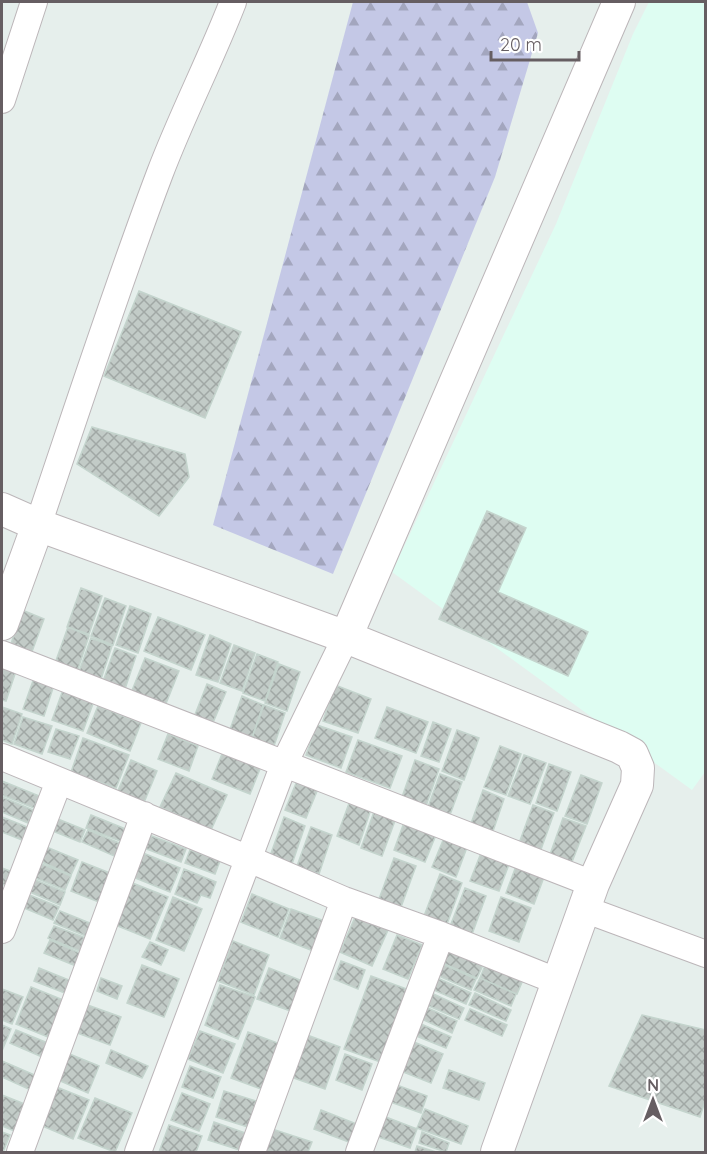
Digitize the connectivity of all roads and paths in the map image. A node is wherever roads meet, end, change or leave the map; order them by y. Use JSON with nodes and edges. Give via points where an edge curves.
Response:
{"nodes":[{"id":1,"x":34,"y":2,"type":"edge"},
{"id":2,"x":233,"y":2,"type":"edge"},
{"id":3,"x":619,"y":2,"type":"edge"},
{"id":4,"x":2,"y":100,"type":"edge"},
{"id":5,"x":2,"y":509,"type":"edge"},
{"id":6,"x":38,"y":525,"type":"junction"},
{"id":7,"x":2,"y":624,"type":"edge"},
{"id":8,"x":346,"y":637,"type":"junction"},
{"id":9,"x":2,"y":654,"type":"edge"},
{"id":10,"x":2,"y":757,"type":"edge"},
{"id":11,"x":284,"y":764,"type":"junction"},
{"id":12,"x":59,"y":781,"type":"junction"},
{"id":13,"x":144,"y":815,"type":"junction"},
{"id":14,"x":249,"y":859,"type":"junction"},
{"id":15,"x":589,"y":896,"type":"junction"},
{"id":16,"x":344,"y":900,"type":"junction"},
{"id":17,"x":2,"y":930,"type":"edge"},
{"id":18,"x":441,"y":934,"type":"junction"},
{"id":19,"x":705,"y":954,"type":"edge"},
{"id":20,"x":559,"y":982,"type":"junction"},
{"id":21,"x":20,"y":1152,"type":"edge"},
{"id":22,"x":138,"y":1152,"type":"edge"},
{"id":23,"x":252,"y":1152,"type":"edge"},
{"id":24,"x":359,"y":1152,"type":"edge"},
{"id":25,"x":497,"y":1152,"type":"edge"}],
"edges":[{"from":1,"to":4,"type":"street"},
{"from":2,"to":6,"type":"street","via":[[161,169]]},
{"from":3,"to":8,"type":"street"},
{"from":5,"to":6,"type":"street"},
{"from":6,"to":7,"type":"street"},
{"from":6,"to":8,"type":"street"},
{"from":8,"to":11,"type":"street"},
{"from":8,"to":15,"type":"street","via":[[632,754],[638,768],[637,785]]},
{"from":9,"to":11,"type":"street"},
{"from":10,"to":12,"type":"street"},
{"from":11,"to":14,"type":"street"},
{"from":11,"to":15,"type":"street"},
{"from":12,"to":13,"type":"street"},
{"from":12,"to":17,"type":"street"},
{"from":13,"to":14,"type":"street"},
{"from":13,"to":21,"type":"street"},
{"from":14,"to":16,"type":"street"},
{"from":14,"to":22,"type":"street"},
{"from":15,"to":19,"type":"street"},
{"from":15,"to":20,"type":"street"},
{"from":16,"to":18,"type":"street"},
{"from":16,"to":23,"type":"street"},
{"from":18,"to":20,"type":"street"},
{"from":18,"to":24,"type":"street"},
{"from":20,"to":25,"type":"street"}]}
